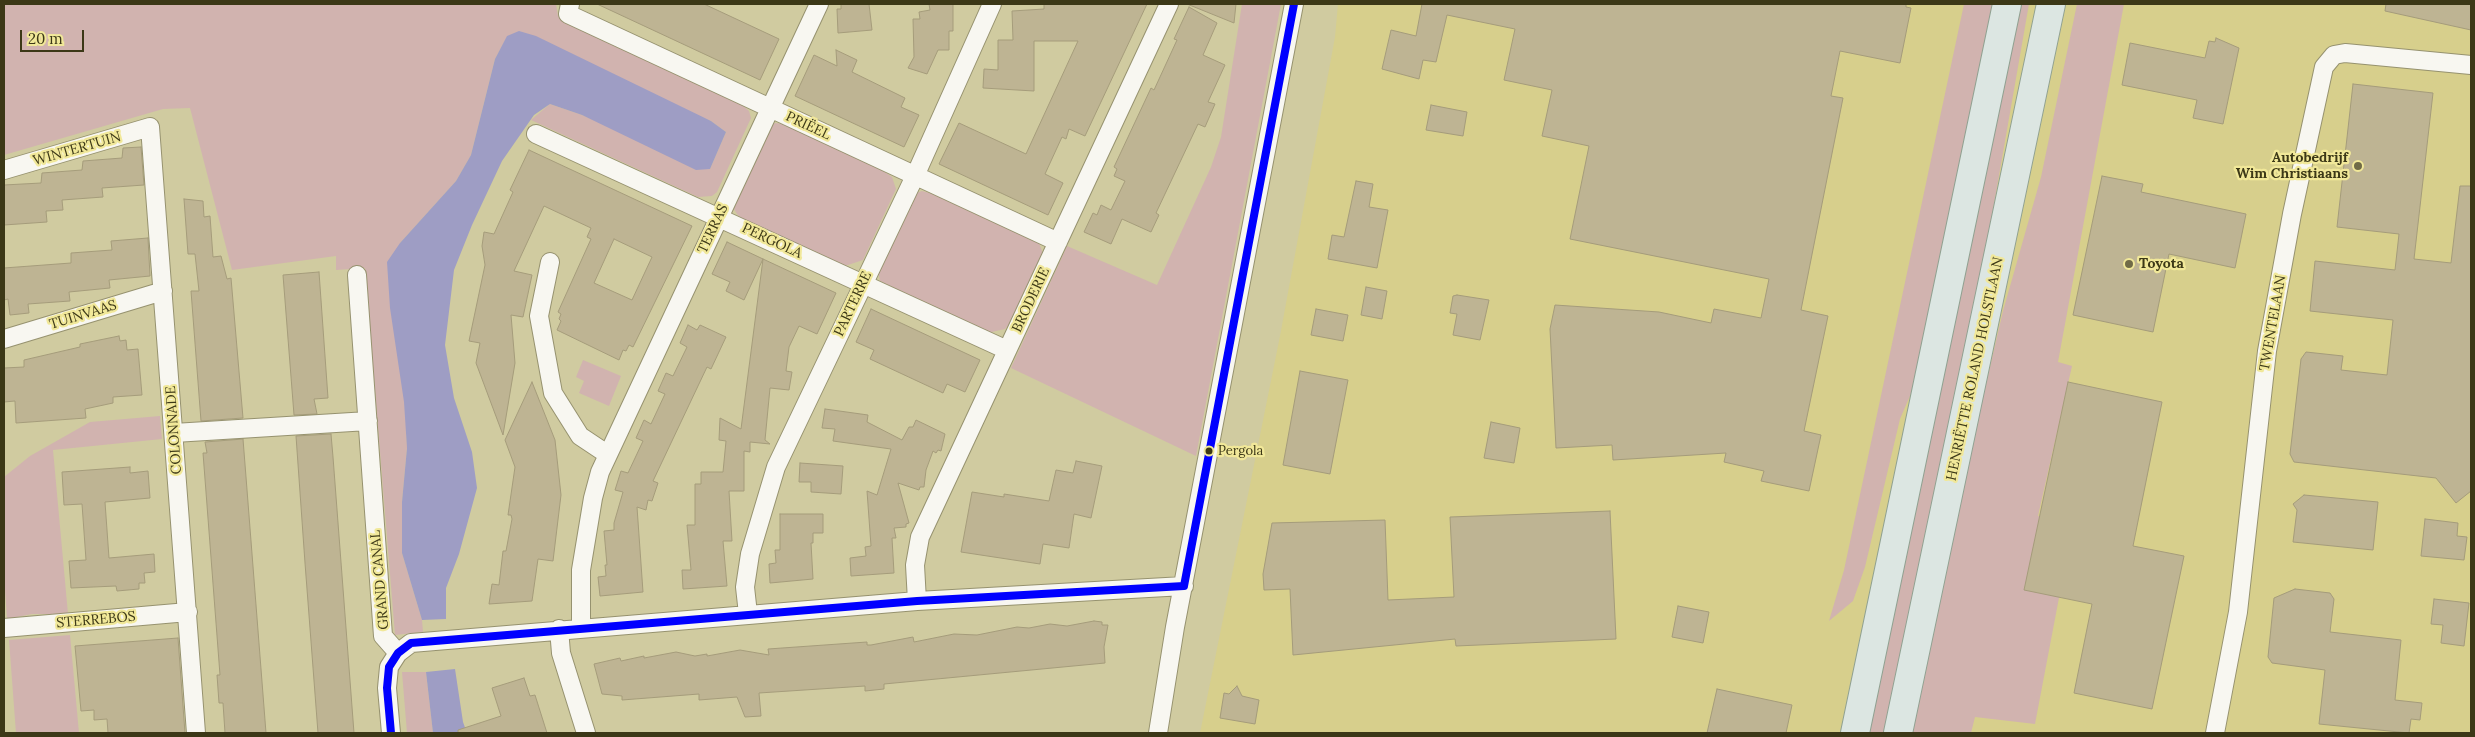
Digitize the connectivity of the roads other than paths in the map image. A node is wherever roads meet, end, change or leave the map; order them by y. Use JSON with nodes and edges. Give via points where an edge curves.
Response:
{"nodes":[{"id":1,"x":570,"y":4,"type":"edge"},
{"id":2,"x":818,"y":4,"type":"edge"},
{"id":3,"x":992,"y":4,"type":"edge"},
{"id":4,"x":1169,"y":4,"type":"edge"},
{"id":5,"x":1294,"y":4,"type":"edge"},
{"id":6,"x":2007,"y":4,"type":"edge"},
{"id":7,"x":2051,"y":4,"type":"edge"},
{"id":8,"x":2471,"y":65,"type":"edge"},
{"id":9,"x":769,"y":108,"type":"junction"},
{"id":10,"x":150,"y":127,"type":"joint"},
{"id":11,"x":536,"y":134,"type":"dead end"},
{"id":12,"x":4,"y":170,"type":"edge"},
{"id":13,"x":915,"y":176,"type":"junction"},
{"id":14,"x":719,"y":217,"type":"junction"},
{"id":15,"x":1058,"y":242,"type":"junction"},
{"id":16,"x":550,"y":262,"type":"dead end"},
{"id":17,"x":357,"y":275,"type":"dead end"},
{"id":18,"x":863,"y":283,"type":"junction"},
{"id":19,"x":163,"y":291,"type":"junction"},
{"id":20,"x":4,"y":339,"type":"edge"},
{"id":21,"x":1007,"y":350,"type":"junction"},
{"id":22,"x":368,"y":421,"type":"junction"},
{"id":23,"x":174,"y":433,"type":"junction"},
{"id":24,"x":607,"y":454,"type":"junction"},
{"id":25,"x":1184,"y":586,"type":"junction"},
{"id":26,"x":917,"y":601,"type":"junction"},
{"id":27,"x":188,"y":612,"type":"junction"},
{"id":28,"x":748,"y":614,"type":"junction"},
{"id":29,"x":4,"y":628,"type":"edge"},
{"id":30,"x":581,"y":628,"type":"junction"},
{"id":31,"x":560,"y":630,"type":"junction"},
{"id":32,"x":398,"y":653,"type":"junction"},
{"id":33,"x":196,"y":733,"type":"edge"},
{"id":34,"x":391,"y":733,"type":"edge"},
{"id":35,"x":586,"y":733,"type":"edge"},
{"id":36,"x":1158,"y":733,"type":"edge"},
{"id":37,"x":1855,"y":733,"type":"edge"},
{"id":38,"x":1898,"y":733,"type":"edge"},
{"id":39,"x":2215,"y":733,"type":"edge"}],
"edges":[{"from":1,"to":9,"type":"street","name":"PRIËEL","via":[[568,14]]},
{"from":2,"to":9,"type":"street","name":"TERRAS"},
{"from":3,"to":13,"type":"street","name":"PARTERRE"},
{"from":4,"to":15,"type":"street","name":"BRODERIE"},
{"from":5,"to":25,"type":"street"},
{"from":6,"to":37,"type":"main road"},
{"from":7,"to":38,"type":"main road","name":"HENRIËTTE ROLAND HOLSTLAAN"},
{"from":8,"to":39,"type":"street","name":"TWENTELAAN","via":[[2344,53],[2334,55],[2324,67],[2267,351],[2238,612]]},
{"from":9,"to":13,"type":"street","name":"PRIËEL"},
{"from":9,"to":14,"type":"street","name":"TERRAS"},
{"from":10,"to":12,"type":"street","name":"WINTERTUIN"},
{"from":10,"to":19,"type":"street","name":"COLONNADE"},
{"from":11,"to":14,"type":"street","name":"PERGOLA"},
{"from":13,"to":15,"type":"street","name":"PRIËEL"},
{"from":13,"to":18,"type":"street","name":"PARTERRE"},
{"from":14,"to":18,"type":"street","name":"PERGOLA"},
{"from":14,"to":24,"type":"street","name":"TERRAS"},
{"from":15,"to":21,"type":"street","name":"BRODERIE"},
{"from":16,"to":24,"type":"street","via":[[540,316],[552,393],[580,436]]},
{"from":17,"to":22,"type":"street","name":"GRAND CANAL"},
{"from":18,"to":21,"type":"street","name":"PERGOLA"},
{"from":18,"to":28,"type":"street","name":"PARTERRE","via":[[776,467],[750,554],[745,587]]},
{"from":19,"to":20,"type":"street","name":"TUINVAAS"},
{"from":19,"to":23,"type":"street","name":"COLONNADE"},
{"from":21,"to":26,"type":"street","name":"BRODERIE","via":[[920,537],[915,566]]},
{"from":22,"to":23,"type":"street"},
{"from":22,"to":32,"type":"street","name":"GRAND CANAL","via":[[383,636]]},
{"from":23,"to":27,"type":"street","name":"COLONNADE"},
{"from":24,"to":30,"type":"street","name":"TERRAS","via":[[593,498],[581,570]]},
{"from":25,"to":26,"type":"street"},
{"from":25,"to":36,"type":"street"},
{"from":26,"to":28,"type":"street"},
{"from":27,"to":29,"type":"street","name":"STERREBOS"},
{"from":27,"to":33,"type":"street","name":"COLONNADE"},
{"from":28,"to":30,"type":"street"},
{"from":30,"to":31,"type":"street"},
{"from":31,"to":32,"type":"street","via":[[411,643]]},
{"from":31,"to":35,"type":"street","via":[[561,654]]},
{"from":32,"to":34,"type":"street","via":[[389,667],[387,688]]}]}
